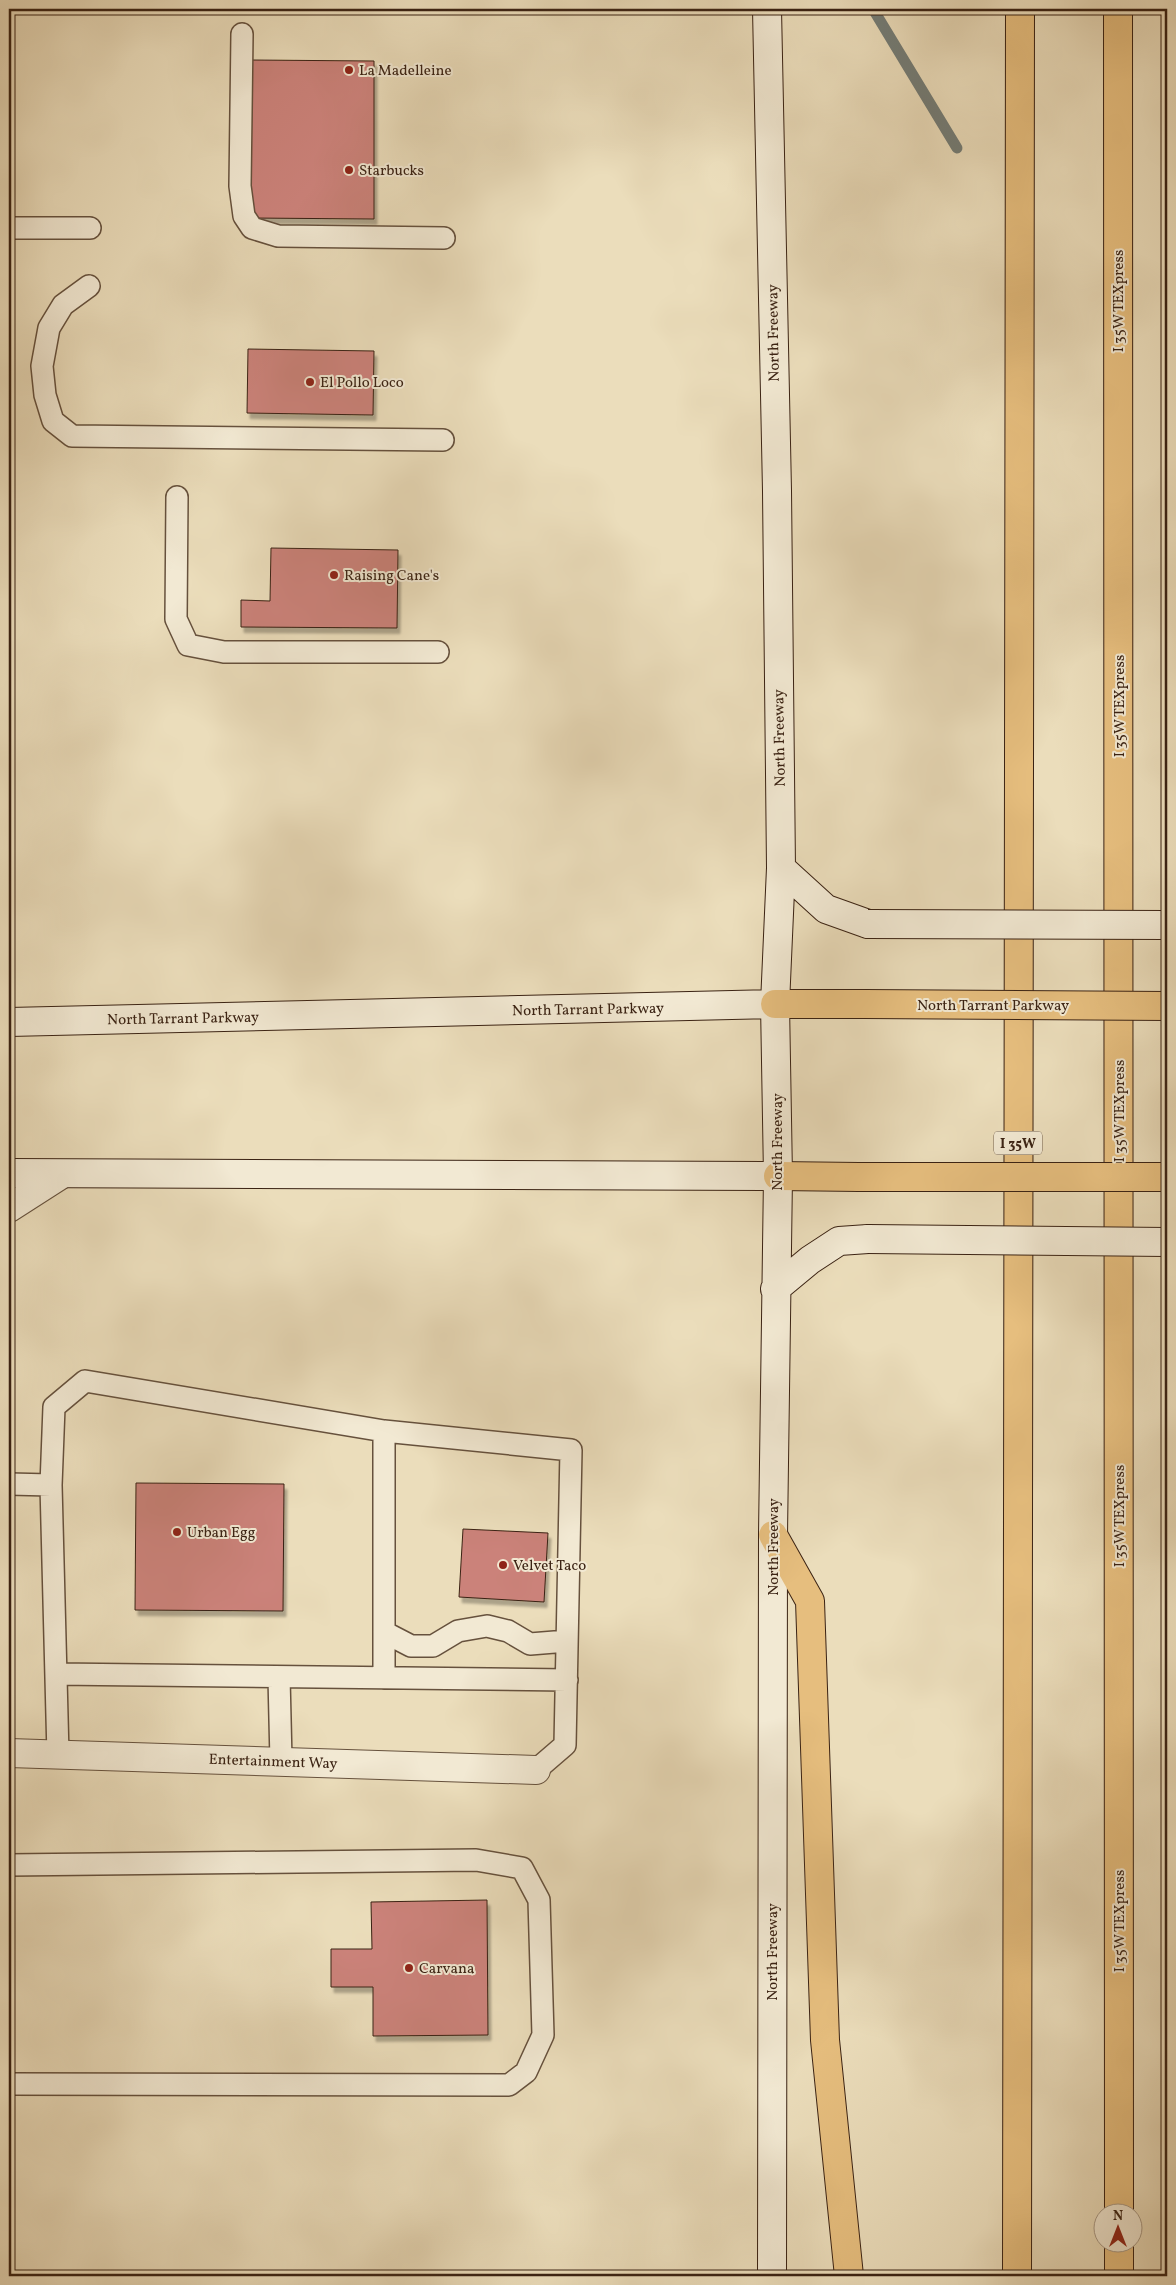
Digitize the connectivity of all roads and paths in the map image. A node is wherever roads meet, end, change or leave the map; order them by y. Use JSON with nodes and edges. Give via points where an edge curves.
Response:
{"nodes":[{"id":1,"x":767,"y":9,"type":"edge"},
{"id":2,"x":1020,"y":9,"type":"edge"},
{"id":3,"x":1118,"y":9,"type":"edge"},
{"id":4,"x":242,"y":34,"type":"dead end"},
{"id":5,"x":9,"y":228,"type":"edge"},
{"id":6,"x":90,"y":228,"type":"dead end"},
{"id":7,"x":444,"y":238,"type":"dead end"},
{"id":8,"x":89,"y":286,"type":"dead end"},
{"id":9,"x":443,"y":440,"type":"dead end"},
{"id":10,"x":177,"y":497,"type":"dead end"},
{"id":11,"x":438,"y":652,"type":"dead end"},
{"id":12,"x":781,"y":868,"type":"junction"},
{"id":13,"x":1167,"y":925,"type":"edge"},
{"id":14,"x":775,"y":1004,"type":"junction"},
{"id":15,"x":1167,"y":1006,"type":"edge"},
{"id":16,"x":9,"y":1022,"type":"edge"},
{"id":17,"x":9,"y":1173,"type":"edge"},
{"id":18,"x":62,"y":1174,"type":"junction"},
{"id":19,"x":778,"y":1176,"type":"junction"},
{"id":20,"x":1167,"y":1177,"type":"edge"},
{"id":21,"x":9,"y":1208,"type":"edge"},
{"id":22,"x":1167,"y":1242,"type":"edge"},
{"id":23,"x":775,"y":1289,"type":"junction"},
{"id":24,"x":384,"y":1431,"type":"junction"},
{"id":25,"x":9,"y":1484,"type":"edge"},
{"id":26,"x":51,"y":1485,"type":"junction"},
{"id":27,"x":773,"y":1535,"type":"junction"},
{"id":28,"x":384,"y":1632,"type":"junction"},
{"id":29,"x":567,"y":1641,"type":"junction"},
{"id":30,"x":56,"y":1674,"type":"junction"},
{"id":31,"x":279,"y":1677,"type":"junction"},
{"id":32,"x":384,"y":1678,"type":"junction"},
{"id":33,"x":567,"y":1680,"type":"junction"},
{"id":34,"x":9,"y":1753,"type":"edge"},
{"id":35,"x":58,"y":1755,"type":"junction"},
{"id":36,"x":281,"y":1761,"type":"junction"},
{"id":37,"x":536,"y":1770,"type":"joint"},
{"id":38,"x":9,"y":1865,"type":"edge"},
{"id":39,"x":9,"y":2084,"type":"edge"},
{"id":40,"x":1119,"y":2202,"type":"edge"},
{"id":41,"x":1119,"y":2252,"type":"edge"},
{"id":42,"x":772,"y":2276,"type":"edge"},
{"id":43,"x":849,"y":2276,"type":"edge"},
{"id":44,"x":1017,"y":2276,"type":"edge"},
{"id":45,"x":1119,"y":2276,"type":"edge"}],
"edges":[{"from":1,"to":12,"type":"main road","name":"North Freeway"},
{"from":2,"to":44,"type":"main road","number":"I 35W"},
{"from":3,"to":40,"type":"main road","name":"I 35W TEXpress"},
{"from":4,"to":7,"type":"lane","via":[[240,186],[244,216],[252,228],[278,236]]},
{"from":5,"to":6,"type":"lane"},
{"from":8,"to":9,"type":"lane","via":[[63,305],[49,328],[42,366],[44,395],[53,421],[72,436]]},
{"from":10,"to":11,"type":"lane","via":[[176,618],[188,645],[224,652]]},
{"from":12,"to":13,"type":"main road","bridge":true,"via":[[826,909],[868,924]]},
{"from":12,"to":14,"type":"main road","name":"North Freeway"},
{"from":14,"to":15,"type":"main road","name":"North Tarrant Parkway","bridge":true},
{"from":14,"to":16,"type":"main road","name":"North Tarrant Parkway"},
{"from":14,"to":19,"type":"main road","name":"North Freeway"},
{"from":17,"to":18,"type":"main road"},
{"from":18,"to":19,"type":"main road"},
{"from":18,"to":21,"type":"main road"},
{"from":19,"to":20,"type":"main road","bridge":true},
{"from":19,"to":23,"type":"main road","name":"North Freeway"},
{"from":22,"to":23,"type":"main road","bridge":true,"via":[[839,1241]]},
{"from":23,"to":27,"type":"main road","name":"North Freeway"},
{"from":24,"to":26,"type":"lane","via":[[85,1381],[54,1407]]},
{"from":24,"to":28,"type":"lane"},
{"from":24,"to":29,"type":"lane","via":[[572,1450]]},
{"from":25,"to":26,"type":"lane"},
{"from":26,"to":30,"type":"lane"},
{"from":27,"to":42,"type":"main road","name":"North Freeway"},
{"from":27,"to":43,"type":"main road","via":[[810,1602],[825,2040]]},
{"from":28,"to":29,"type":"lane","via":[[411,1646],[433,1646],[458,1631],[487,1626],[508,1632],[530,1644]]},
{"from":28,"to":32,"type":"lane"},
{"from":29,"to":33,"type":"lane"},
{"from":30,"to":31,"type":"lane"},
{"from":30,"to":35,"type":"lane"},
{"from":31,"to":32,"type":"lane"},
{"from":31,"to":36,"type":"lane"},
{"from":32,"to":33,"type":"lane"},
{"from":33,"to":37,"type":"lane","via":[[565,1745]]},
{"from":34,"to":35,"type":"main road","name":"Entertainment Way"},
{"from":35,"to":36,"type":"main road","name":"Entertainment Way"},
{"from":36,"to":37,"type":"main road","name":"Entertainment Way"},
{"from":38,"to":39,"type":"lane","via":[[476,1860],[522,1868],[540,1900],[543,2035],[526,2072],[509,2085]]},
{"from":41,"to":45,"type":"main road"}]}
